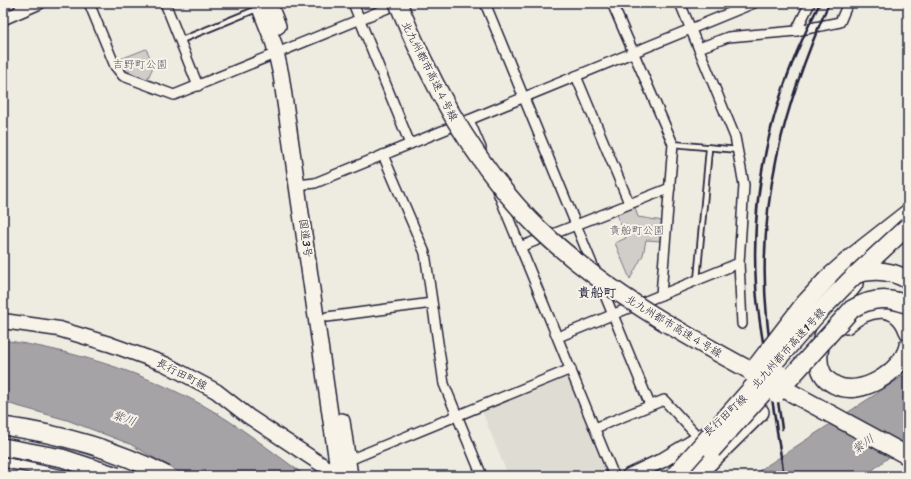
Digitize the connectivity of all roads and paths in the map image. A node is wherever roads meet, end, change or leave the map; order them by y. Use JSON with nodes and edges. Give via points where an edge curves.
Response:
{"nodes":[{"id":1,"x":40,"y":3,"type":"edge"},
{"id":2,"x":89,"y":3,"type":"edge"},
{"id":3,"x":164,"y":3,"type":"edge"},
{"id":4,"x":353,"y":3,"type":"edge"},
{"id":5,"x":399,"y":3,"type":"edge"},
{"id":6,"x":408,"y":3,"type":"edge"},
{"id":7,"x":486,"y":3,"type":"edge"},
{"id":8,"x":612,"y":3,"type":"edge"},
{"id":9,"x":680,"y":3,"type":"edge"},
{"id":10,"x":754,"y":3,"type":"edge"},
{"id":11,"x":810,"y":3,"type":"edge"},
{"id":12,"x":848,"y":3,"type":"edge"},
{"id":13,"x":262,"y":5,"type":"edge"},
{"id":14,"x":21,"y":7,"type":"edge"},
{"id":15,"x":3,"y":18,"type":"edge"},
{"id":16,"x":360,"y":20,"type":"junction"},
{"id":17,"x":691,"y":29,"type":"junction"},
{"id":18,"x":796,"y":31,"type":"junction"},
{"id":19,"x":180,"y":41,"type":"junction"},
{"id":20,"x":700,"y":48,"type":"junction"},
{"id":21,"x":281,"y":52,"type":"junction"},
{"id":22,"x":633,"y":52,"type":"junction"},
{"id":23,"x":576,"y":76,"type":"junction"},
{"id":24,"x":198,"y":86,"type":"junction"},
{"id":25,"x":523,"y":98,"type":"junction"},
{"id":26,"x":469,"y":120,"type":"junction"},
{"id":27,"x":410,"y":144,"type":"junction"},
{"id":28,"x":673,"y":144,"type":"junction"},
{"id":29,"x":709,"y":149,"type":"junction"},
{"id":30,"x":738,"y":150,"type":"junction"},
{"id":31,"x":383,"y":155,"type":"junction"},
{"id":32,"x":303,"y":184,"type":"junction"},
{"id":33,"x":670,"y":188,"type":"junction"},
{"id":34,"x":629,"y":203,"type":"junction"},
{"id":35,"x":908,"y":214,"type":"edge"},
{"id":36,"x":575,"y":225,"type":"junction"},
{"id":37,"x":908,"y":226,"type":"edge"},
{"id":38,"x":908,"y":233,"type":"edge"},
{"id":39,"x":908,"y":240,"type":"edge"},
{"id":40,"x":520,"y":247,"type":"junction"},
{"id":41,"x":739,"y":263,"type":"junction"},
{"id":42,"x":860,"y":278,"type":"junction"},
{"id":43,"x":697,"y":280,"type":"junction"},
{"id":44,"x":908,"y":280,"type":"edge"},
{"id":45,"x":661,"y":295,"type":"junction"},
{"id":46,"x":432,"y":303,"type":"junction"},
{"id":47,"x":908,"y":305,"type":"edge"},
{"id":48,"x":612,"y":314,"type":"junction"},
{"id":49,"x":328,"y":317,"type":"junction"},
{"id":50,"x":3,"y":321,"type":"edge"},
{"id":51,"x":742,"y":324,"type":"dead end"},
{"id":52,"x":908,"y":331,"type":"edge"},
{"id":53,"x":558,"y":337,"type":"junction"},
{"id":54,"x":908,"y":346,"type":"edge"},
{"id":55,"x":571,"y":369,"type":"junction"},
{"id":56,"x":738,"y":391,"type":"junction"},
{"id":57,"x":650,"y":406,"type":"junction"},
{"id":58,"x":760,"y":412,"type":"junction"},
{"id":59,"x":457,"y":416,"type":"junction"},
{"id":60,"x":3,"y":426,"type":"edge"},
{"id":61,"x":595,"y":428,"type":"junction"},
{"id":62,"x":3,"y":436,"type":"edge"},
{"id":63,"x":700,"y":439,"type":"junction"},
{"id":64,"x":3,"y":442,"type":"edge"},
{"id":65,"x":908,"y":445,"type":"edge"},
{"id":66,"x":3,"y":447,"type":"edge"},
{"id":67,"x":50,"y":450,"type":"junction"},
{"id":68,"x":908,"y":456,"type":"edge"},
{"id":69,"x":3,"y":458,"type":"edge"},
{"id":70,"x":348,"y":460,"type":"junction"},
{"id":71,"x":3,"y":462,"type":"edge"},
{"id":72,"x":47,"y":471,"type":"junction"},
{"id":73,"x":67,"y":476,"type":"edge"},
{"id":74,"x":96,"y":476,"type":"edge"},
{"id":75,"x":117,"y":476,"type":"edge"},
{"id":76,"x":129,"y":476,"type":"edge"},
{"id":77,"x":145,"y":476,"type":"edge"},
{"id":78,"x":167,"y":476,"type":"edge"},
{"id":79,"x":339,"y":476,"type":"edge"},
{"id":80,"x":350,"y":476,"type":"edge"},
{"id":81,"x":482,"y":476,"type":"edge"},
{"id":82,"x":614,"y":476,"type":"edge"},
{"id":83,"x":629,"y":476,"type":"edge"},
{"id":84,"x":669,"y":476,"type":"edge"},
{"id":85,"x":674,"y":476,"type":"edge"},
{"id":86,"x":690,"y":476,"type":"edge"},
{"id":87,"x":696,"y":476,"type":"edge"}],
"edges":[{"from":1,"to":14,"type":"street"},
{"from":2,"to":24,"type":"street","via":[[115,66],[123,76],[174,95]]},
{"from":3,"to":19,"type":"street"},
{"from":4,"to":16,"type":"street"},
{"from":5,"to":16,"type":"street"},
{"from":5,"to":68,"type":"highway","name":"北九州都市高速４号線","bridge":true,"via":[[438,90],[475,152],[539,228],[603,282],[685,334]]},
{"from":6,"to":65,"type":"highway","name":"北九州都市高速４号線","bridge":true,"via":[[447,86],[483,147],[520,195],[551,226],[609,273],[645,298],[733,350]]},
{"from":7,"to":25,"type":"street"},
{"from":8,"to":22,"type":"street"},
{"from":9,"to":17,"type":"street"},
{"from":10,"to":17,"type":"street"},
{"from":11,"to":18,"type":"street"},
{"from":12,"to":18,"type":"street","via":[[840,22]]},
{"from":13,"to":19,"type":"lane"},
{"from":13,"to":21,"type":"highway","name":"国道3号"},
{"from":14,"to":15,"type":"street"},
{"from":16,"to":21,"type":"street"},
{"from":16,"to":27,"type":"street"},
{"from":17,"to":20,"type":"street"},
{"from":17,"to":22,"type":"street"},
{"from":18,"to":20,"type":"street","via":[[728,37]]},
{"from":19,"to":24,"type":"street"},
{"from":20,"to":30,"type":"street"},
{"from":21,"to":24,"type":"street"},
{"from":21,"to":32,"type":"highway","name":"国道3号","via":[[296,99]]},
{"from":22,"to":23,"type":"street"},
{"from":22,"to":28,"type":"street"},
{"from":23,"to":25,"type":"street"},
{"from":23,"to":34,"type":"street"},
{"from":25,"to":26,"type":"street"},
{"from":25,"to":36,"type":"street"},
{"from":26,"to":27,"type":"street"},
{"from":26,"to":40,"type":"street"},
{"from":27,"to":31,"type":"street"},
{"from":28,"to":29,"type":"lane"},
{"from":28,"to":33,"type":"street"},
{"from":29,"to":30,"type":"lane"},
{"from":29,"to":43,"type":"lane"},
{"from":30,"to":41,"type":"street","via":[[744,185]]},
{"from":31,"to":32,"type":"street","via":[[315,183]]},
{"from":31,"to":46,"type":"street","via":[[425,253]]},
{"from":32,"to":49,"type":"highway","name":"国道3号"},
{"from":32,"to":79,"type":"highway","name":"国道3号"},
{"from":33,"to":34,"type":"street"},
{"from":33,"to":45,"type":"street"},
{"from":34,"to":36,"type":"street"},
{"from":35,"to":56,"type":"highway","bridge":true,"via":[[827,279],[804,304]]},
{"from":36,"to":40,"type":"street"},
{"from":36,"to":48,"type":"street"},
{"from":37,"to":85,"type":"highway","name":"北九州都市高速1号線","bridge":true,"via":[[819,312]]},
{"from":38,"to":42,"type":"main road","name":"長行田町線"},
{"from":39,"to":86,"type":"highway","name":"北九州都市高速1号線","bridge":true,"via":[[826,322]]},
{"from":40,"to":53,"type":"street"},
{"from":41,"to":43,"type":"street"},
{"from":41,"to":51,"type":"street"},
{"from":42,"to":54,"type":"highway","via":[[835,309],[823,336],[820,358],[824,374],[833,384],[840,387],[857,387],[875,381],[895,368]]},
{"from":42,"to":63,"type":"main road","name":"長行田町線","via":[[729,415]]},
{"from":43,"to":45,"type":"street"},
{"from":44,"to":56,"type":"highway","bridge":true,"via":[[896,274],[878,271],[856,274],[838,283],[809,310]]},
{"from":45,"to":48,"type":"street"},
{"from":46,"to":49,"type":"street"},
{"from":46,"to":59,"type":"street","via":[[444,384]]},
{"from":47,"to":58,"type":"highway","bridge":true,"via":[[880,298],[852,309]]},
{"from":48,"to":53,"type":"street"},
{"from":48,"to":57,"type":"street"},
{"from":49,"to":70,"type":"highway","name":"国道3号"},
{"from":50,"to":79,"type":"main road","name":"長行田町線","via":[[59,329],[165,364],[216,392]]},
{"from":52,"to":58,"type":"highway","via":[[901,318],[894,313],[878,309],[862,314],[846,325],[782,393]]},
{"from":53,"to":55,"type":"street"},
{"from":55,"to":59,"type":"street"},
{"from":55,"to":61,"type":"street"},
{"from":56,"to":84,"type":"highway"},
{"from":57,"to":61,"type":"street"},
{"from":57,"to":63,"type":"street","via":[[664,400]]},
{"from":58,"to":87,"type":"highway"},
{"from":59,"to":70,"type":"street"},
{"from":59,"to":81,"type":"street"},
{"from":60,"to":78,"type":"highway","bridge":true,"via":[[104,448]]},
{"from":61,"to":82,"type":"street"},
{"from":62,"to":77,"type":"highway","via":[[83,453]]},
{"from":63,"to":83,"type":"main road","name":"長行田町線"},
{"from":64,"to":67,"type":"street"},
{"from":66,"to":75,"type":"highway","bridge":true,"via":[[62,458]]},
{"from":67,"to":72,"type":"street"},
{"from":67,"to":76,"type":"street","via":[[102,465]]},
{"from":69,"to":74,"type":"highway","via":[[60,466]]},
{"from":70,"to":80,"type":"highway","name":"国道3号"},
{"from":71,"to":72,"type":"street"},
{"from":72,"to":73,"type":"street"}]}
